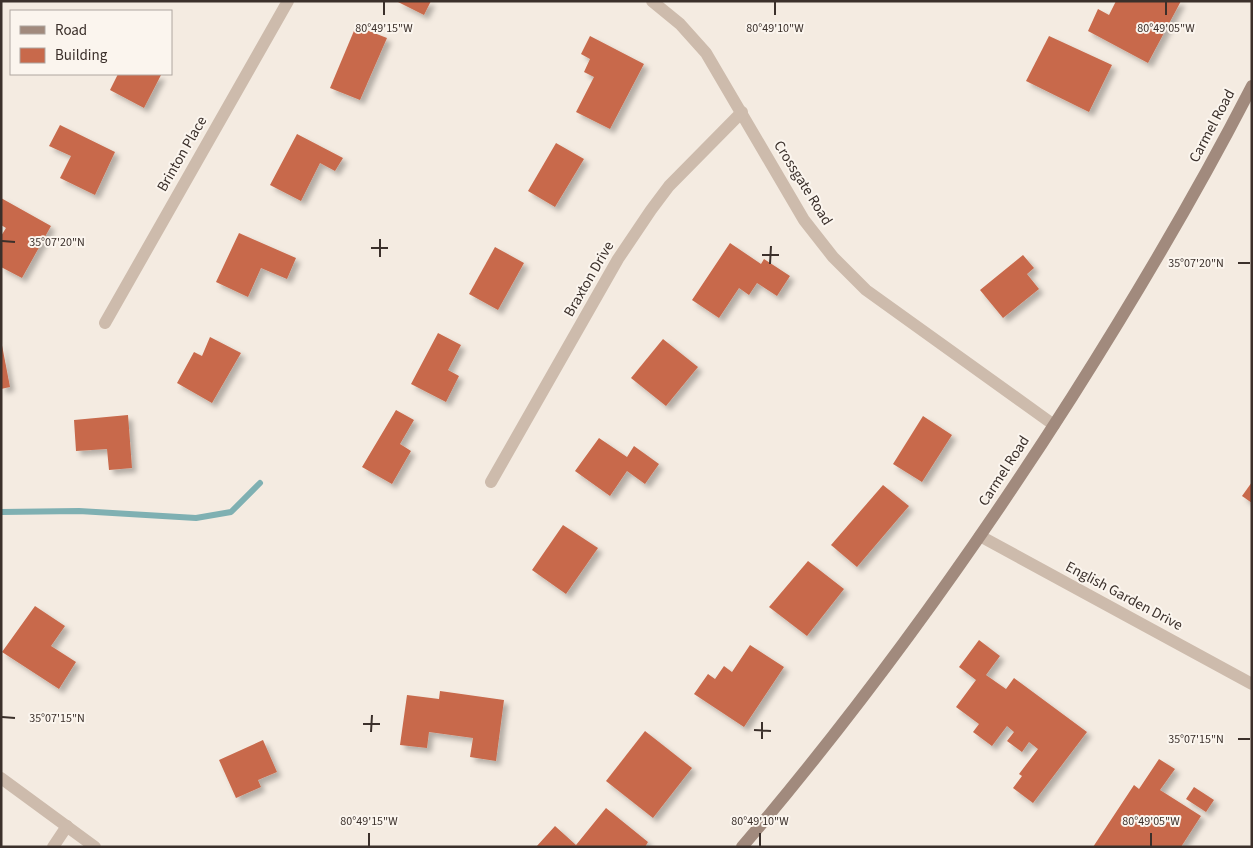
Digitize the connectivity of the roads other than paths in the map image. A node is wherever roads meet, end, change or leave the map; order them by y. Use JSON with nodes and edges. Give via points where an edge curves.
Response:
{"nodes":[{"id":1,"x":288,"y":1,"type":"edge"},
{"id":2,"x":652,"y":1,"type":"edge"},
{"id":3,"x":1252,"y":86,"type":"edge"},
{"id":4,"x":742,"y":112,"type":"junction"},
{"id":5,"x":105,"y":323,"type":"dead end"},
{"id":6,"x":1054,"y":425,"type":"junction"},
{"id":7,"x":491,"y":482,"type":"dead end"},
{"id":8,"x":980,"y":536,"type":"junction"},
{"id":9,"x":1252,"y":684,"type":"edge"},
{"id":10,"x":1,"y":778,"type":"edge"},
{"id":11,"x":67,"y":826,"type":"junction"},
{"id":12,"x":53,"y":847,"type":"edge"},
{"id":13,"x":95,"y":847,"type":"edge"},
{"id":14,"x":742,"y":847,"type":"edge"}],
"edges":[{"from":1,"to":5,"type":"street","name":"Brinton Place"},
{"from":2,"to":4,"type":"street","name":"Crossgate Road","via":[[680,24],[706,53]]},
{"from":3,"to":6,"type":"main road","name":"Carmel Road","via":[[1130,306]]},
{"from":4,"to":6,"type":"street","name":"Crossgate Road","via":[[804,220],[832,257],[866,290]]},
{"from":4,"to":7,"type":"street","name":"Braxton Drive","via":[[669,186],[651,210],[618,260]]},
{"from":6,"to":8,"type":"main road","name":"Carmel Road"},
{"from":8,"to":9,"type":"street","name":"English Garden Drive"},
{"from":8,"to":14,"type":"main road","name":"Carmel Road","via":[[892,660]]},
{"from":10,"to":11,"type":"street"},
{"from":11,"to":12,"type":"street"},
{"from":11,"to":13,"type":"street"}]}
